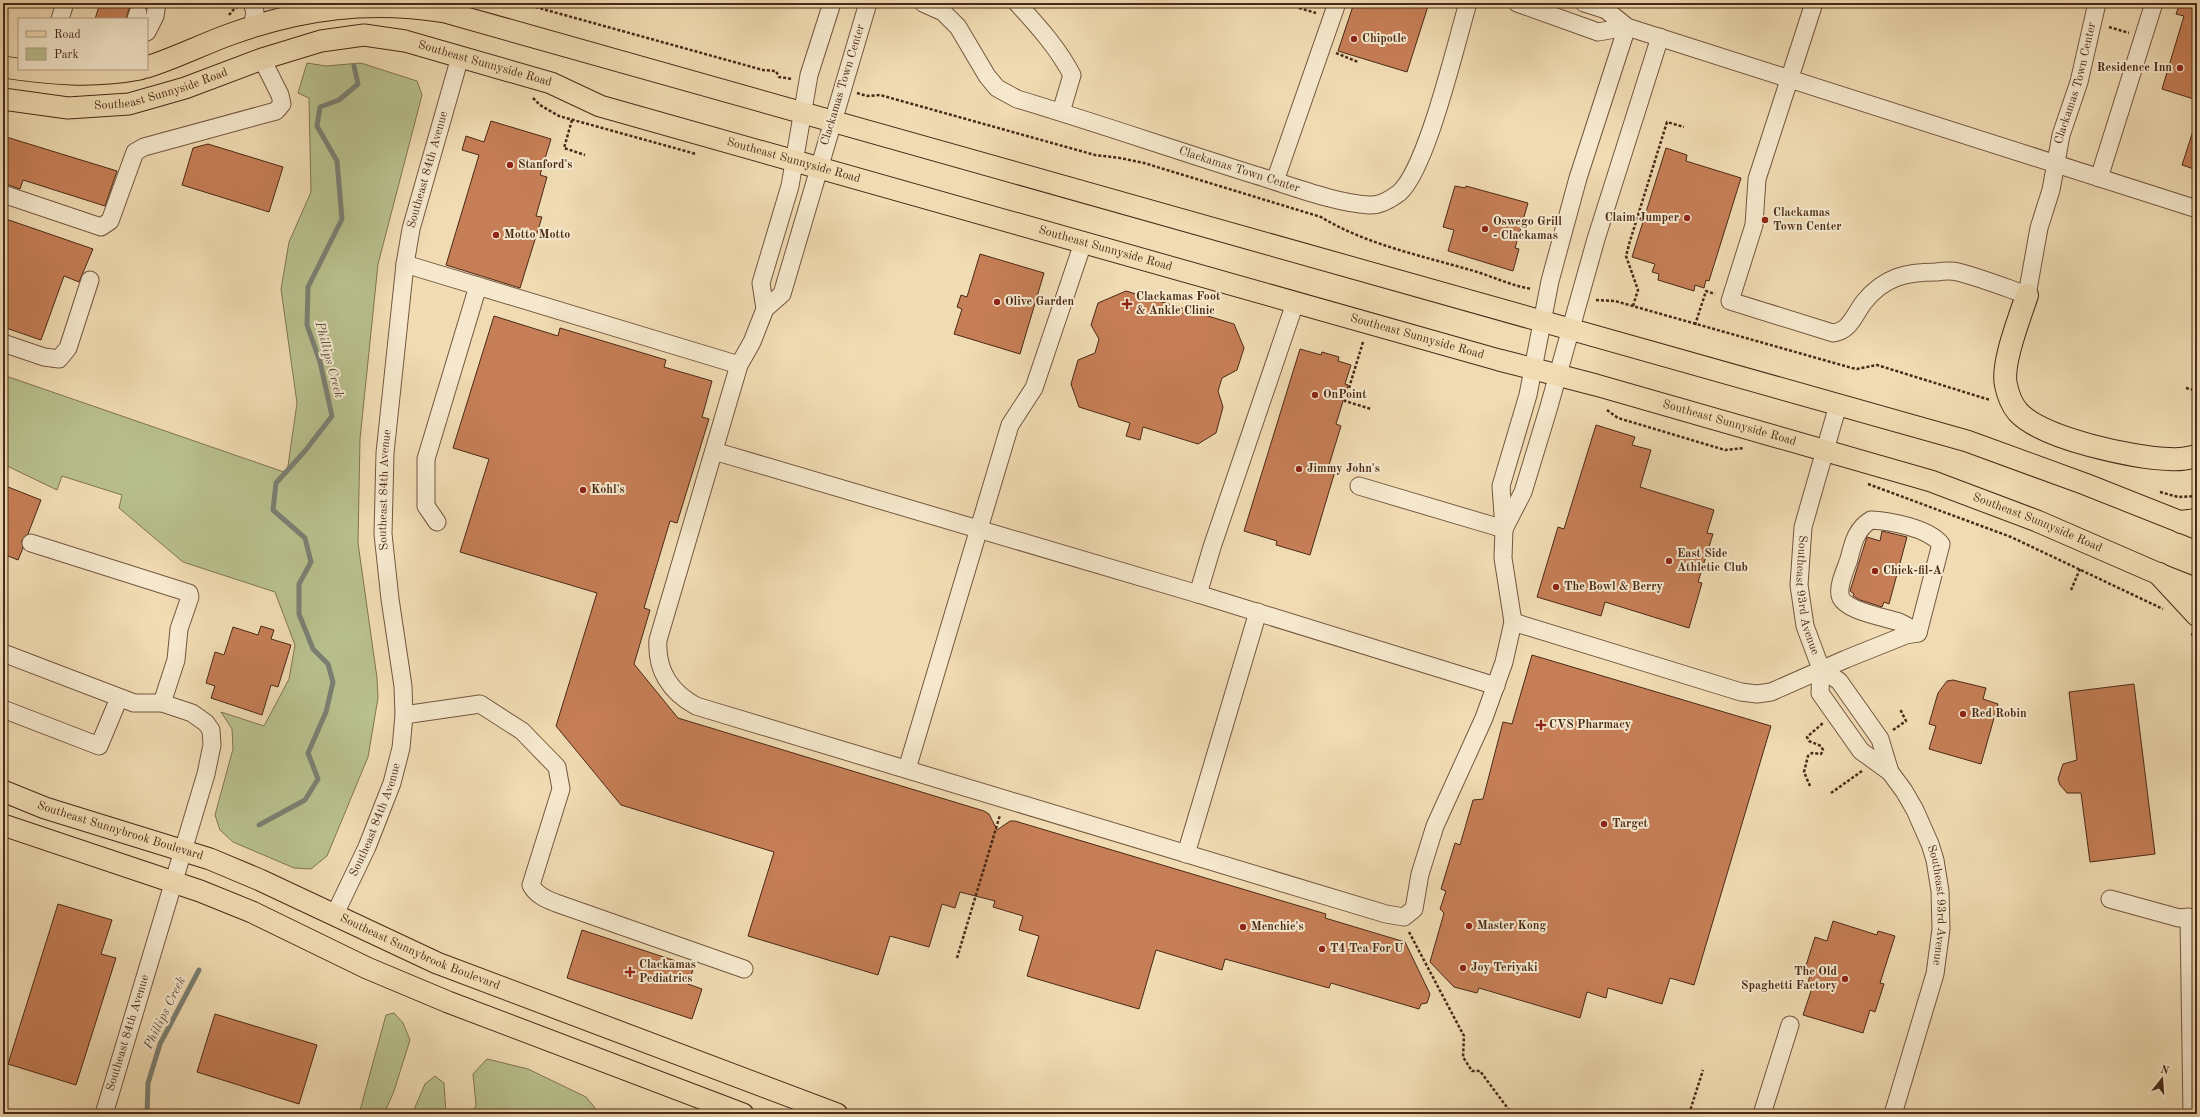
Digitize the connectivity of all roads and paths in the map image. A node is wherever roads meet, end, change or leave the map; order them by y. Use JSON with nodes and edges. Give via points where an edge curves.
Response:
{"nodes":[{"id":1,"x":65,"y":3,"type":"edge"},
{"id":2,"x":157,"y":3,"type":"edge"},
{"id":3,"x":252,"y":3,"type":"edge"},
{"id":4,"x":521,"y":3,"type":"edge"},
{"id":5,"x":832,"y":3,"type":"edge"},
{"id":6,"x":868,"y":3,"type":"edge"},
{"id":7,"x":923,"y":3,"type":"edge"},
{"id":8,"x":1017,"y":3,"type":"edge"},
{"id":9,"x":1337,"y":3,"type":"edge"},
{"id":10,"x":1468,"y":3,"type":"edge"},
{"id":11,"x":1517,"y":3,"type":"edge"},
{"id":12,"x":1584,"y":3,"type":"edge"},
{"id":13,"x":1814,"y":3,"type":"edge"},
{"id":14,"x":2097,"y":3,"type":"edge"},
{"id":15,"x":2154,"y":3,"type":"edge"},
{"id":16,"x":319,"y":6,"type":"edge"},
{"id":17,"x":1299,"y":8,"type":"dead end"},
{"id":18,"x":1318,"y":14,"type":"dead end"},
{"id":19,"x":60,"y":18,"type":"edge"},
{"id":20,"x":2093,"y":22,"type":"junction"},
{"id":21,"x":252,"y":27,"type":"junction"},
{"id":22,"x":1627,"y":27,"type":"junction"},
{"id":23,"x":148,"y":30,"type":"edge"},
{"id":24,"x":1660,"y":37,"type":"junction"},
{"id":25,"x":2142,"y":41,"type":"junction"},
{"id":26,"x":1334,"y":52,"type":"dead end"},
{"id":27,"x":460,"y":57,"type":"junction"},
{"id":28,"x":262,"y":59,"type":"junction"},
{"id":29,"x":1358,"y":62,"type":"dead end"},
{"id":30,"x":3,"y":67,"type":"edge"},
{"id":31,"x":148,"y":68,"type":"edge"},
{"id":32,"x":18,"y":69,"type":"edge"},
{"id":33,"x":25,"y":70,"type":"edge"},
{"id":34,"x":135,"y":70,"type":"edge"},
{"id":35,"x":779,"y":77,"type":"dead end"},
{"id":36,"x":1790,"y":79,"type":"junction"},
{"id":37,"x":867,"y":96,"type":"dead end"},
{"id":38,"x":3,"y":99,"type":"edge"},
{"id":39,"x":1061,"y":112,"type":"junction"},
{"id":40,"x":802,"y":113,"type":"junction"},
{"id":41,"x":572,"y":120,"type":"dead end"},
{"id":42,"x":832,"y":121,"type":"junction"},
{"id":43,"x":1684,"y":127,"type":"dead end"},
{"id":44,"x":585,"y":155,"type":"dead end"},
{"id":45,"x":794,"y":161,"type":"junction"},
{"id":46,"x":2056,"y":164,"type":"junction"},
{"id":47,"x":818,"y":168,"type":"junction"},
{"id":48,"x":2099,"y":178,"type":"junction"},
{"id":49,"x":1275,"y":181,"type":"junction"},
{"id":50,"x":3,"y":194,"type":"edge"},
{"id":51,"x":2197,"y":209,"type":"edge"},
{"id":52,"x":1084,"y":243,"type":"junction"},
{"id":53,"x":405,"y":264,"type":"junction"},
{"id":54,"x":90,"y":280,"type":"dead end"},
{"id":55,"x":478,"y":286,"type":"junction"},
{"id":56,"x":1517,"y":286,"type":"dead end"},
{"id":57,"x":2027,"y":295,"type":"junction"},
{"id":58,"x":1731,"y":299,"type":"junction"},
{"id":59,"x":1598,"y":301,"type":"dead end"},
{"id":60,"x":1295,"y":303,"type":"junction"},
{"id":61,"x":1633,"y":306,"type":"junction"},
{"id":62,"x":765,"y":309,"type":"junction"},
{"id":63,"x":1542,"y":321,"type":"junction"},
{"id":64,"x":1695,"y":324,"type":"junction"},
{"id":65,"x":1571,"y":329,"type":"junction"},
{"id":66,"x":1363,"y":342,"type":"dead end"},
{"id":67,"x":3,"y":343,"type":"edge"},
{"id":68,"x":739,"y":365,"type":"junction"},
{"id":69,"x":1533,"y":368,"type":"junction"},
{"id":70,"x":1558,"y":375,"type":"junction"},
{"id":71,"x":2186,"y":388,"type":"dead end"},
{"id":72,"x":2197,"y":391,"type":"edge"},
{"id":73,"x":1980,"y":397,"type":"dead end"},
{"id":74,"x":1838,"y":404,"type":"junction"},
{"id":75,"x":1371,"y":409,"type":"dead end"},
{"id":76,"x":1605,"y":409,"type":"dead end"},
{"id":77,"x":1725,"y":450,"type":"dead end"},
{"id":78,"x":1824,"y":450,"type":"junction"},
{"id":79,"x":714,"y":451,"type":"junction"},
{"id":80,"x":2197,"y":456,"type":"edge"},
{"id":81,"x":1359,"y":486,"type":"dead end"},
{"id":82,"x":1891,"y":494,"type":"dead end"},
{"id":83,"x":438,"y":522,"type":"dead end"},
{"id":84,"x":2192,"y":523,"type":"edge"},
{"id":85,"x":978,"y":529,"type":"junction"},
{"id":86,"x":1504,"y":529,"type":"junction"},
{"id":87,"x":31,"y":543,"type":"dead end"},
{"id":88,"x":2080,"y":569,"type":"junction"},
{"id":89,"x":2159,"y":574,"type":"junction"},
{"id":90,"x":2197,"y":589,"type":"edge"},
{"id":91,"x":2071,"y":590,"type":"dead end"},
{"id":92,"x":1198,"y":594,"type":"junction"},
{"id":93,"x":1258,"y":612,"type":"junction"},
{"id":94,"x":2169,"y":612,"type":"dead end"},
{"id":95,"x":1513,"y":622,"type":"junction"},
{"id":96,"x":2192,"y":626,"type":"edge"},
{"id":97,"x":1918,"y":633,"type":"junction"},
{"id":98,"x":2197,"y":651,"type":"edge"},
{"id":99,"x":3,"y":653,"type":"edge"},
{"id":100,"x":1821,"y":669,"type":"junction"},
{"id":101,"x":1496,"y":686,"type":"junction"},
{"id":102,"x":119,"y":698,"type":"junction"},
{"id":103,"x":162,"y":703,"type":"junction"},
{"id":104,"x":3,"y":709,"type":"edge"},
{"id":105,"x":1900,"y":709,"type":"dead end"},
{"id":106,"x":404,"y":715,"type":"junction"},
{"id":107,"x":1819,"y":718,"type":"dead end"},
{"id":108,"x":1880,"y":739,"type":"junction"},
{"id":109,"x":1876,"y":762,"type":"junction"},
{"id":110,"x":907,"y":769,"type":"junction"},
{"id":111,"x":1890,"y":772,"type":"junction"},
{"id":112,"x":1810,"y":786,"type":"dead end"},
{"id":113,"x":3,"y":791,"type":"edge"},
{"id":114,"x":1831,"y":792,"type":"dead end"},
{"id":115,"x":1005,"y":799,"type":"junction"},
{"id":116,"x":3,"y":825,"type":"edge"},
{"id":117,"x":184,"y":850,"type":"junction"},
{"id":118,"x":1186,"y":854,"type":"junction"},
{"id":119,"x":174,"y":881,"type":"junction"},
{"id":120,"x":2110,"y":899,"type":"dead end"},
{"id":121,"x":334,"y":916,"type":"junction"},
{"id":122,"x":1404,"y":917,"type":"junction"},
{"id":123,"x":956,"y":958,"type":"dead end"},
{"id":124,"x":744,"y":969,"type":"dead end"},
{"id":125,"x":1790,"y":1025,"type":"dead end"},
{"id":126,"x":1704,"y":1070,"type":"dead end"},
{"id":127,"x":104,"y":1114,"type":"edge"},
{"id":128,"x":743,"y":1114,"type":"edge"},
{"id":129,"x":837,"y":1114,"type":"edge"},
{"id":130,"x":1512,"y":1114,"type":"edge"},
{"id":131,"x":1689,"y":1114,"type":"edge"},
{"id":132,"x":1762,"y":1114,"type":"edge"},
{"id":133,"x":1893,"y":1114,"type":"edge"},
{"id":134,"x":2192,"y":1114,"type":"edge"}],
"edges":[{"from":1,"to":19,"type":"street"},
{"from":2,"to":23,"type":"street","via":[[155,16]]},
{"from":3,"to":21,"type":"street","via":[[255,12]]},
{"from":4,"to":35,"type":"path","via":[[763,70],[776,71]]},
{"from":5,"to":40,"type":"street","via":[[809,75]]},
{"from":6,"to":42,"type":"street","name":"Clackamas Town Center"},
{"from":7,"to":39,"type":"street","name":"Clackamas Town Center","via":[[943,12],[958,27],[997,88],[1017,99]]},
{"from":8,"to":39,"type":"street","via":[[1043,32],[1065,61],[1072,75]]},
{"from":9,"to":49,"type":"street"},
{"from":10,"to":49,"type":"street","name":"Clackamas Town Center","via":[[1430,132],[1415,172],[1400,192],[1388,200],[1371,205],[1351,204]]},
{"from":11,"to":22,"type":"street","via":[[1598,32]]},
{"from":12,"to":22,"type":"street","via":[[1606,10]]},
{"from":13,"to":36,"type":"street"},
{"from":14,"to":20,"type":"street","name":"Clackamas Town Center"},
{"from":15,"to":25,"type":"street"},
{"from":16,"to":21,"type":"main road","name":"Southeast Sunnyside Road"},
{"from":16,"to":40,"type":"main road","name":"Southeast Sunnyside Road","via":[[391,4],[446,12]]},
{"from":17,"to":18,"type":"path"},
{"from":20,"to":25,"type":"path"},
{"from":20,"to":46,"type":"street","name":"Clackamas Town Center","via":[[2079,82],[2061,135]]},
{"from":21,"to":31,"type":"main road","name":"Southeast Sunnyside Road"},
{"from":22,"to":24,"type":"street"},
{"from":22,"to":63,"type":"street","via":[[1578,178],[1550,281]]},
{"from":24,"to":36,"type":"street"},
{"from":24,"to":65,"type":"street","via":[[1596,239]]},
{"from":25,"to":48,"type":"street"},
{"from":26,"to":29,"type":"path"},
{"from":27,"to":28,"type":"main road","name":"Southeast Sunnyside Road","via":[[405,41],[364,35],[321,41]]},
{"from":27,"to":45,"type":"main road","name":"Southeast Sunnyside Road","via":[[551,83],[600,106]]},
{"from":27,"to":53,"type":"street","name":"Southeast 84th Avenue","via":[[411,229]]},
{"from":28,"to":38,"type":"main road","name":"Southeast Sunnyside Road","via":[[186,88],[129,104],[68,108]]},
{"from":28,"to":50,"type":"street","via":[[280,95],[282,104],[276,111],[144,147],[135,152],[110,221],[101,227]]},
{"from":30,"to":32,"type":"main road","name":"Southeast Sunnyside Road"},
{"from":33,"to":34,"type":"main road","name":"Southeast Sunnyside Road","via":[[86,75],[116,74]]},
{"from":36,"to":46,"type":"street"},
{"from":36,"to":58,"type":"street","via":[[1757,179],[1754,225]]},
{"from":37,"to":56,"type":"path","via":[[880,95],[1095,155],[1144,164],[1321,217],[1338,227],[1390,246],[1492,276]]},
{"from":39,"to":49,"type":"street","name":"Clackamas Town Center"},
{"from":40,"to":42,"type":"main road","name":"Southeast Sunnyside Road"},
{"from":40,"to":45,"type":"street"},
{"from":41,"to":44,"type":"path","via":[[564,148]]},
{"from":42,"to":47,"type":"street","name":"Clackamas Town Center"},
{"from":42,"to":63,"type":"main road","name":"Southeast Sunnyside Road"},
{"from":43,"to":61,"type":"path","via":[[1667,122],[1630,241],[1626,256],[1638,290]]},
{"from":45,"to":47,"type":"main road","name":"Southeast Sunnyside Road"},
{"from":45,"to":62,"type":"street","via":[[790,186],[761,283]]},
{"from":46,"to":48,"type":"street"},
{"from":46,"to":57,"type":"street","name":"Clackamas Town Center","via":[[2039,228]]},
{"from":47,"to":52,"type":"main road","name":"Southeast Sunnyside Road"},
{"from":47,"to":62,"type":"street","name":"Clackamas Town Center","via":[[782,294]]},
{"from":48,"to":51,"type":"street"},
{"from":52,"to":60,"type":"main road","name":"Southeast Sunnyside Road"},
{"from":52,"to":85,"type":"street","via":[[1034,388],[1010,425]]},
{"from":53,"to":55,"type":"street"},
{"from":53,"to":106,"type":"street","name":"Southeast 84th Avenue","via":[[385,453],[383,496],[383,534],[403,686]]},
{"from":54,"to":67,"type":"street","via":[[68,348],[59,359],[44,357]]},
{"from":55,"to":68,"type":"street"},
{"from":55,"to":83,"type":"street","via":[[426,459],[426,506]]},
{"from":57,"to":58,"type":"street","via":[[1956,271],[1910,272],[1892,280],[1870,296],[1847,327],[1833,333]]},
{"from":57,"to":80,"type":"highway","via":[[2004,380],[2010,400],[2019,413],[2055,433],[2119,452],[2172,460]]},
{"from":58,"to":64,"type":"path","via":[[1706,291]]},
{"from":59,"to":61,"type":"path","via":[[1615,301]]},
{"from":60,"to":69,"type":"main road","name":"Southeast Sunnyside Road"},
{"from":60,"to":92,"type":"street"},
{"from":61,"to":64,"type":"path"},
{"from":62,"to":68,"type":"street","via":[[752,342]]},
{"from":63,"to":65,"type":"main road","name":"Southeast Sunnyside Road"},
{"from":63,"to":69,"type":"street"},
{"from":64,"to":73,"type":"path","via":[[1852,368],[1877,365]]},
{"from":65,"to":70,"type":"street"},
{"from":65,"to":74,"type":"main road","name":"Southeast Sunnyside Road"},
{"from":66,"to":75,"type":"path","via":[[1345,401]]},
{"from":68,"to":79,"type":"street"},
{"from":69,"to":70,"type":"main road","name":"Southeast Sunnyside Road"},
{"from":69,"to":86,"type":"street","via":[[1528,395],[1501,486]]},
{"from":70,"to":78,"type":"main road","name":"Southeast Sunnyside Road"},
{"from":70,"to":86,"type":"street","via":[[1523,492]]},
{"from":71,"to":72,"type":"path"},
{"from":74,"to":78,"type":"street","name":"Southeast 93rd Avenue"},
{"from":74,"to":84,"type":"main road","name":"Southeast Sunnyside Road","via":[[1983,446]]},
{"from":76,"to":77,"type":"path","via":[[1618,418]]},
{"from":78,"to":89,"type":"main road","name":"Southeast Sunnyside Road","via":[[1931,481],[2037,521]]},
{"from":78,"to":100,"type":"street","name":"Southeast 93rd Avenue","via":[[1803,527],[1799,572],[1805,626]]},
{"from":79,"to":85,"type":"street"},
{"from":79,"to":110,"type":"street","via":[[658,640],[665,680],[688,702],[696,706]]},
{"from":81,"to":86,"type":"street"},
{"from":82,"to":88,"type":"path","via":[[2004,534]]},
{"from":85,"to":92,"type":"street"},
{"from":85,"to":110,"type":"street"},
{"from":86,"to":95,"type":"street","via":[[1503,558]]},
{"from":87,"to":103,"type":"street","via":[[189,593],[190,597],[179,629],[176,660]]},
{"from":88,"to":91,"type":"path"},
{"from":88,"to":94,"type":"path"},
{"from":89,"to":90,"type":"main road","name":"Southeast Sunnyside Road"},
{"from":89,"to":96,"type":"highway"},
{"from":92,"to":93,"type":"street"},
{"from":93,"to":101,"type":"street"},
{"from":93,"to":118,"type":"street"},
{"from":95,"to":100,"type":"street","via":[[1741,692],[1771,692]]},
{"from":95,"to":101,"type":"street"},
{"from":96,"to":98,"type":"path"},
{"from":97,"to":97,"type":"street","via":[[1941,544],[1927,533],[1886,521],[1871,520],[1862,525],[1857,533],[1841,586],[1843,602],[1848,606],[1901,623]]},
{"from":97,"to":100,"type":"street","via":[[1906,635]]},
{"from":99,"to":102,"type":"street"},
{"from":100,"to":108,"type":"street","name":"Southeast 93rd Avenue","via":[[1839,681]]},
{"from":100,"to":109,"type":"street","name":"Southeast 93rd Avenue","via":[[1820,692],[1861,751]]},
{"from":101,"to":122,"type":"street","via":[[1435,826],[1420,874],[1414,909]]},
{"from":102,"to":103,"type":"street","via":[[134,703]]},
{"from":102,"to":104,"type":"street","via":[[99,746]]},
{"from":103,"to":117,"type":"street","name":"Southeast 84th Avenue","via":[[192,713],[211,730],[212,745],[206,774]]},
{"from":105,"to":108,"type":"path","via":[[1906,721]]},
{"from":106,"to":121,"type":"street","name":"Southeast 84th Avenue","via":[[401,748],[392,783],[367,847]]},
{"from":106,"to":124,"type":"street","via":[[480,704],[522,731],[557,768],[562,789],[531,885],[540,896]]},
{"from":107,"to":112,"type":"path","via":[[1823,723],[1807,737],[1823,750],[1821,754],[1812,753],[1808,756],[1804,772]]},
{"from":108,"to":111,"type":"street","name":"Southeast 93rd Avenue"},
{"from":109,"to":111,"type":"street","name":"Southeast 93rd Avenue"},
{"from":109,"to":114,"type":"path"},
{"from":110,"to":115,"type":"street"},
{"from":111,"to":133,"type":"street","name":"Southeast 93rd Avenue","via":[[1915,810],[1930,844],[1935,860],[1942,914],[1935,974]]},
{"from":113,"to":117,"type":"main road","name":"Southeast Sunnybrook Boulevard","via":[[45,808]]},
{"from":115,"to":118,"type":"street"},
{"from":115,"to":123,"type":"path"},
{"from":116,"to":119,"type":"main road"},
{"from":117,"to":119,"type":"street","name":"Southeast 84th Avenue"},
{"from":117,"to":121,"type":"main road","name":"Southeast Sunnybrook Boulevard","via":[[260,880]]},
{"from":118,"to":122,"type":"street","via":[[1386,914]]},
{"from":119,"to":127,"type":"street","name":"Southeast 84th Avenue"},
{"from":119,"to":128,"type":"main road","via":[[252,912],[367,968],[448,1002]]},
{"from":120,"to":134,"type":"street","via":[[2179,918],[2189,917]]},
{"from":121,"to":129,"type":"main road","name":"Southeast Sunnybrook Boulevard","via":[[484,982]]},
{"from":122,"to":130,"type":"path","via":[[1410,935],[1464,1036],[1463,1057],[1472,1071],[1480,1071]]},
{"from":125,"to":132,"type":"street"},
{"from":126,"to":131,"type":"path"}]}
